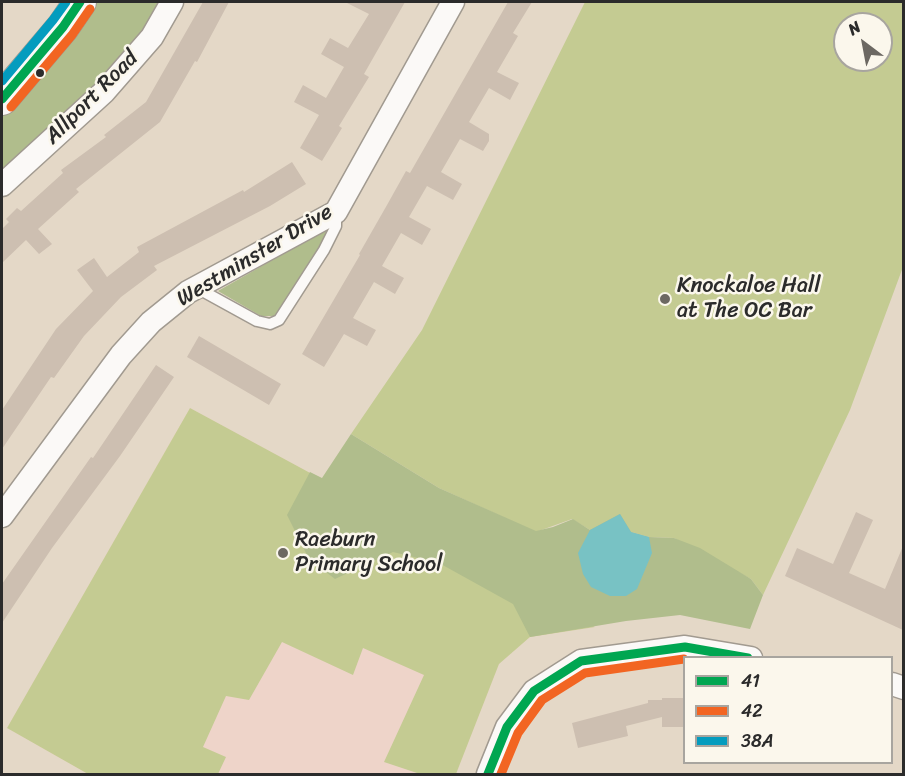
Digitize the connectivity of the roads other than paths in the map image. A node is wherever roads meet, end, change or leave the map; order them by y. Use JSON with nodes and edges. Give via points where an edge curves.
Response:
{"nodes":[{"id":1,"x":80,"y":2,"type":"edge"},
{"id":2,"x":172,"y":2,"type":"edge"},
{"id":3,"x":453,"y":2,"type":"edge"},
{"id":4,"x":2,"y":99,"type":"edge"},
{"id":5,"x":2,"y":185,"type":"edge"},
{"id":6,"x":336,"y":213,"type":"junction"},
{"id":7,"x":196,"y":288,"type":"junction"},
{"id":8,"x":2,"y":517,"type":"edge"},
{"id":9,"x":744,"y":656,"type":"edge"},
{"id":10,"x":488,"y":774,"type":"edge"}],
"edges":[{"from":1,"to":4,"type":"street"},
{"from":2,"to":5,"type":"street","name":"Allport Road","via":[[152,37],[104,92]]},
{"from":3,"to":6,"type":"street","name":"Westminster Drive"},
{"from":6,"to":7,"type":"street","name":"Westminster Drive"},
{"from":6,"to":7,"type":"lane","via":[[336,226],[324,250],[279,320],[270,324],[257,321]]},
{"from":7,"to":8,"type":"street","name":"Westminster Drive","via":[[151,322],[121,356]]},
{"from":9,"to":10,"type":"street","via":[[685,647],[581,661],[534,691],[507,727]]}]}
